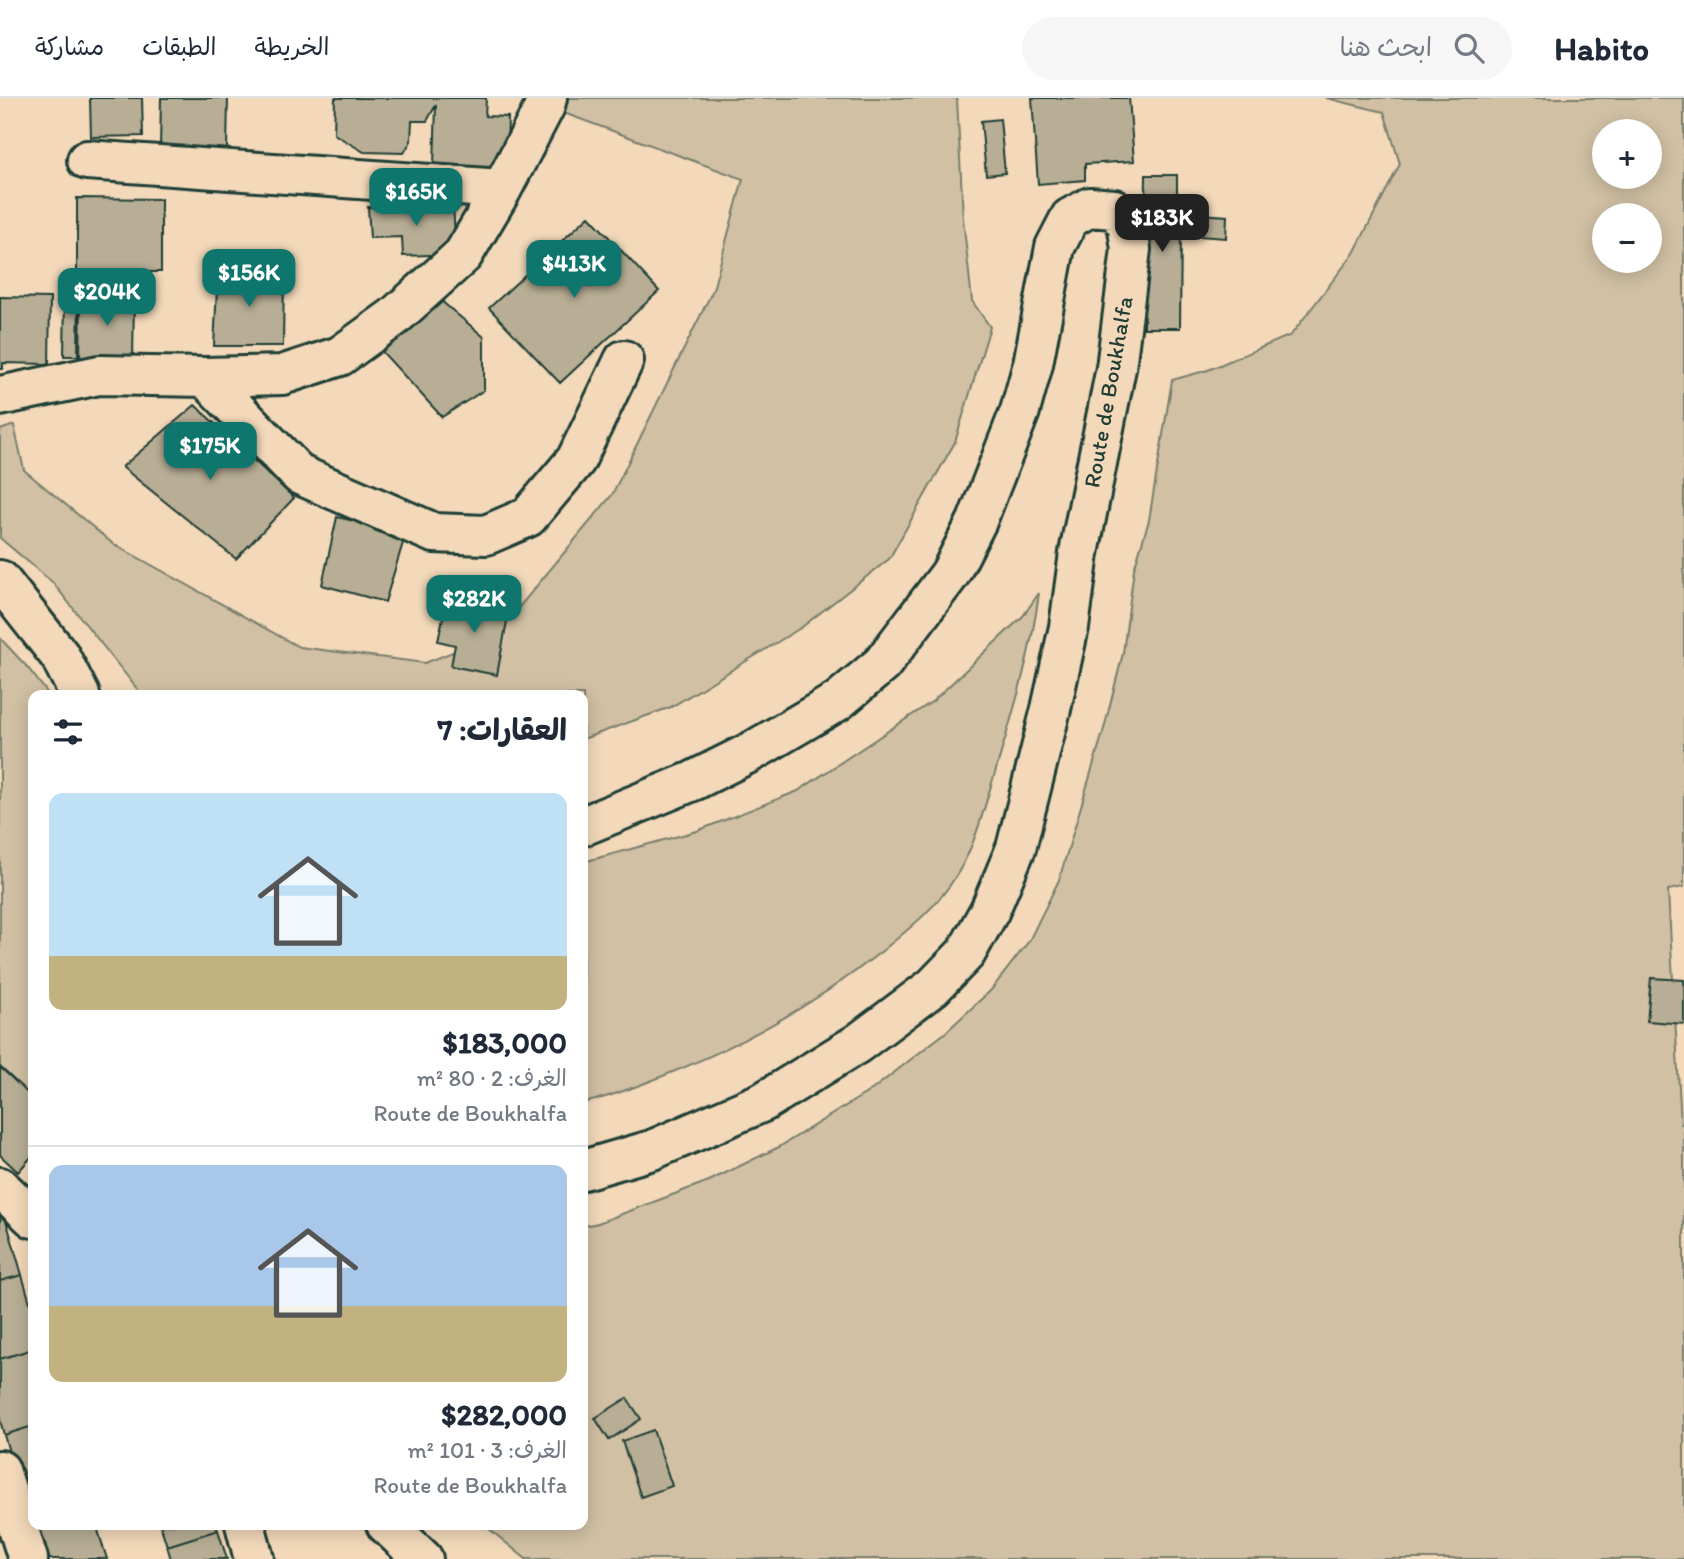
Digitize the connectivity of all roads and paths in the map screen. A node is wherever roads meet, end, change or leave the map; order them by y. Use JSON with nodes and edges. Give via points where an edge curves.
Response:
{"nodes":[{"id":1,"x":547,"y":98,"type":"edge"},
{"id":2,"x":87,"y":160,"type":"dead end"},
{"id":3,"x":502,"y":189,"type":"junction"},
{"id":4,"x":624,"y":360,"type":"dead end"},
{"id":5,"x":205,"y":377,"type":"junction"},
{"id":6,"x":0,"y":396,"type":"edge"},
{"id":7,"x":0,"y":580,"type":"edge"},
{"id":8,"x":77,"y":690,"type":"edge"},
{"id":9,"x":588,"y":824,"type":"edge"},
{"id":10,"x":588,"y":1169,"type":"edge"},
{"id":11,"x":0,"y":1187,"type":"edge"},
{"id":12,"x":28,"y":1213,"type":"edge"},
{"id":13,"x":0,"y":1470,"type":"edge"},
{"id":14,"x":247,"y":1530,"type":"edge"},
{"id":15,"x":392,"y":1530,"type":"edge"},
{"id":16,"x":28,"y":1559,"type":"edge"},
{"id":17,"x":254,"y":1559,"type":"edge"},
{"id":18,"x":423,"y":1559,"type":"edge"}],
"edges":[{"from":1,"to":3,"type":"main road"},
{"from":2,"to":3,"type":"main road"},
{"from":3,"to":5,"type":"main road","via":[[463,255],[394,317],[340,356],[282,375]]},
{"from":4,"to":5,"type":"main road","via":[[576,460],[528,517],[486,536],[434,533],[300,475]]},
{"from":5,"to":6,"type":"main road","via":[[99,375]]},
{"from":7,"to":8,"type":"main road","via":[[60,656]]},
{"from":9,"to":10,"type":"main road","name":"Route de Boukhalfa","via":[[751,752],[838,701],[881,664],[950,574],[977,521],[1024,399],[1055,247],[1070,218],[1090,207],[1114,209],[1127,223],[1130,249],[1116,368],[1051,709],[1016,848],[990,910],[966,953],[933,987],[857,1044],[763,1102],[652,1150]]},
{"from":11,"to":12,"type":"main road"},
{"from":13,"to":16,"type":"main road"},
{"from":14,"to":17,"type":"main road"},
{"from":15,"to":18,"type":"main road"}]}
